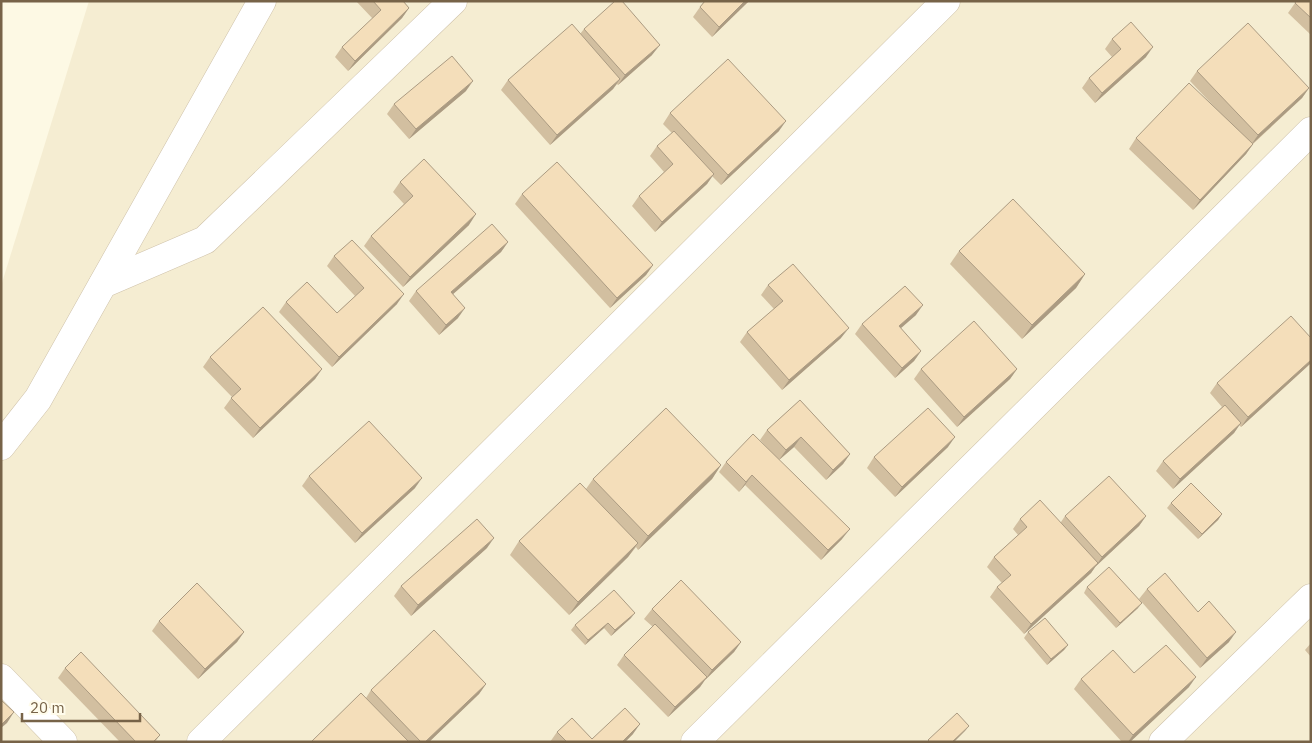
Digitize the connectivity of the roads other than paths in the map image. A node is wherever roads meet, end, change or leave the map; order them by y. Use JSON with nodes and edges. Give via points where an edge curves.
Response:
{"nodes":[{"id":1,"x":262,"y":1,"type":"edge"},
{"id":2,"x":453,"y":1,"type":"edge"},
{"id":3,"x":946,"y":1,"type":"edge"},
{"id":4,"x":1311,"y":131,"type":"edge"},
{"id":5,"x":103,"y":284,"type":"junction"},
{"id":6,"x":1,"y":446,"type":"edge"},
{"id":7,"x":1311,"y":598,"type":"edge"},
{"id":8,"x":1,"y":678,"type":"edge"},
{"id":9,"x":63,"y":742,"type":"edge"},
{"id":10,"x":201,"y":742,"type":"edge"},
{"id":11,"x":695,"y":742,"type":"edge"},
{"id":12,"x":1163,"y":742,"type":"edge"}],
"edges":[{"from":1,"to":5,"type":"street"},
{"from":2,"to":5,"type":"street","via":[[205,240]]},
{"from":3,"to":10,"type":"street"},
{"from":4,"to":11,"type":"street"},
{"from":5,"to":6,"type":"street","via":[[38,398]]},
{"from":7,"to":12,"type":"street"},
{"from":8,"to":9,"type":"street"}]}
